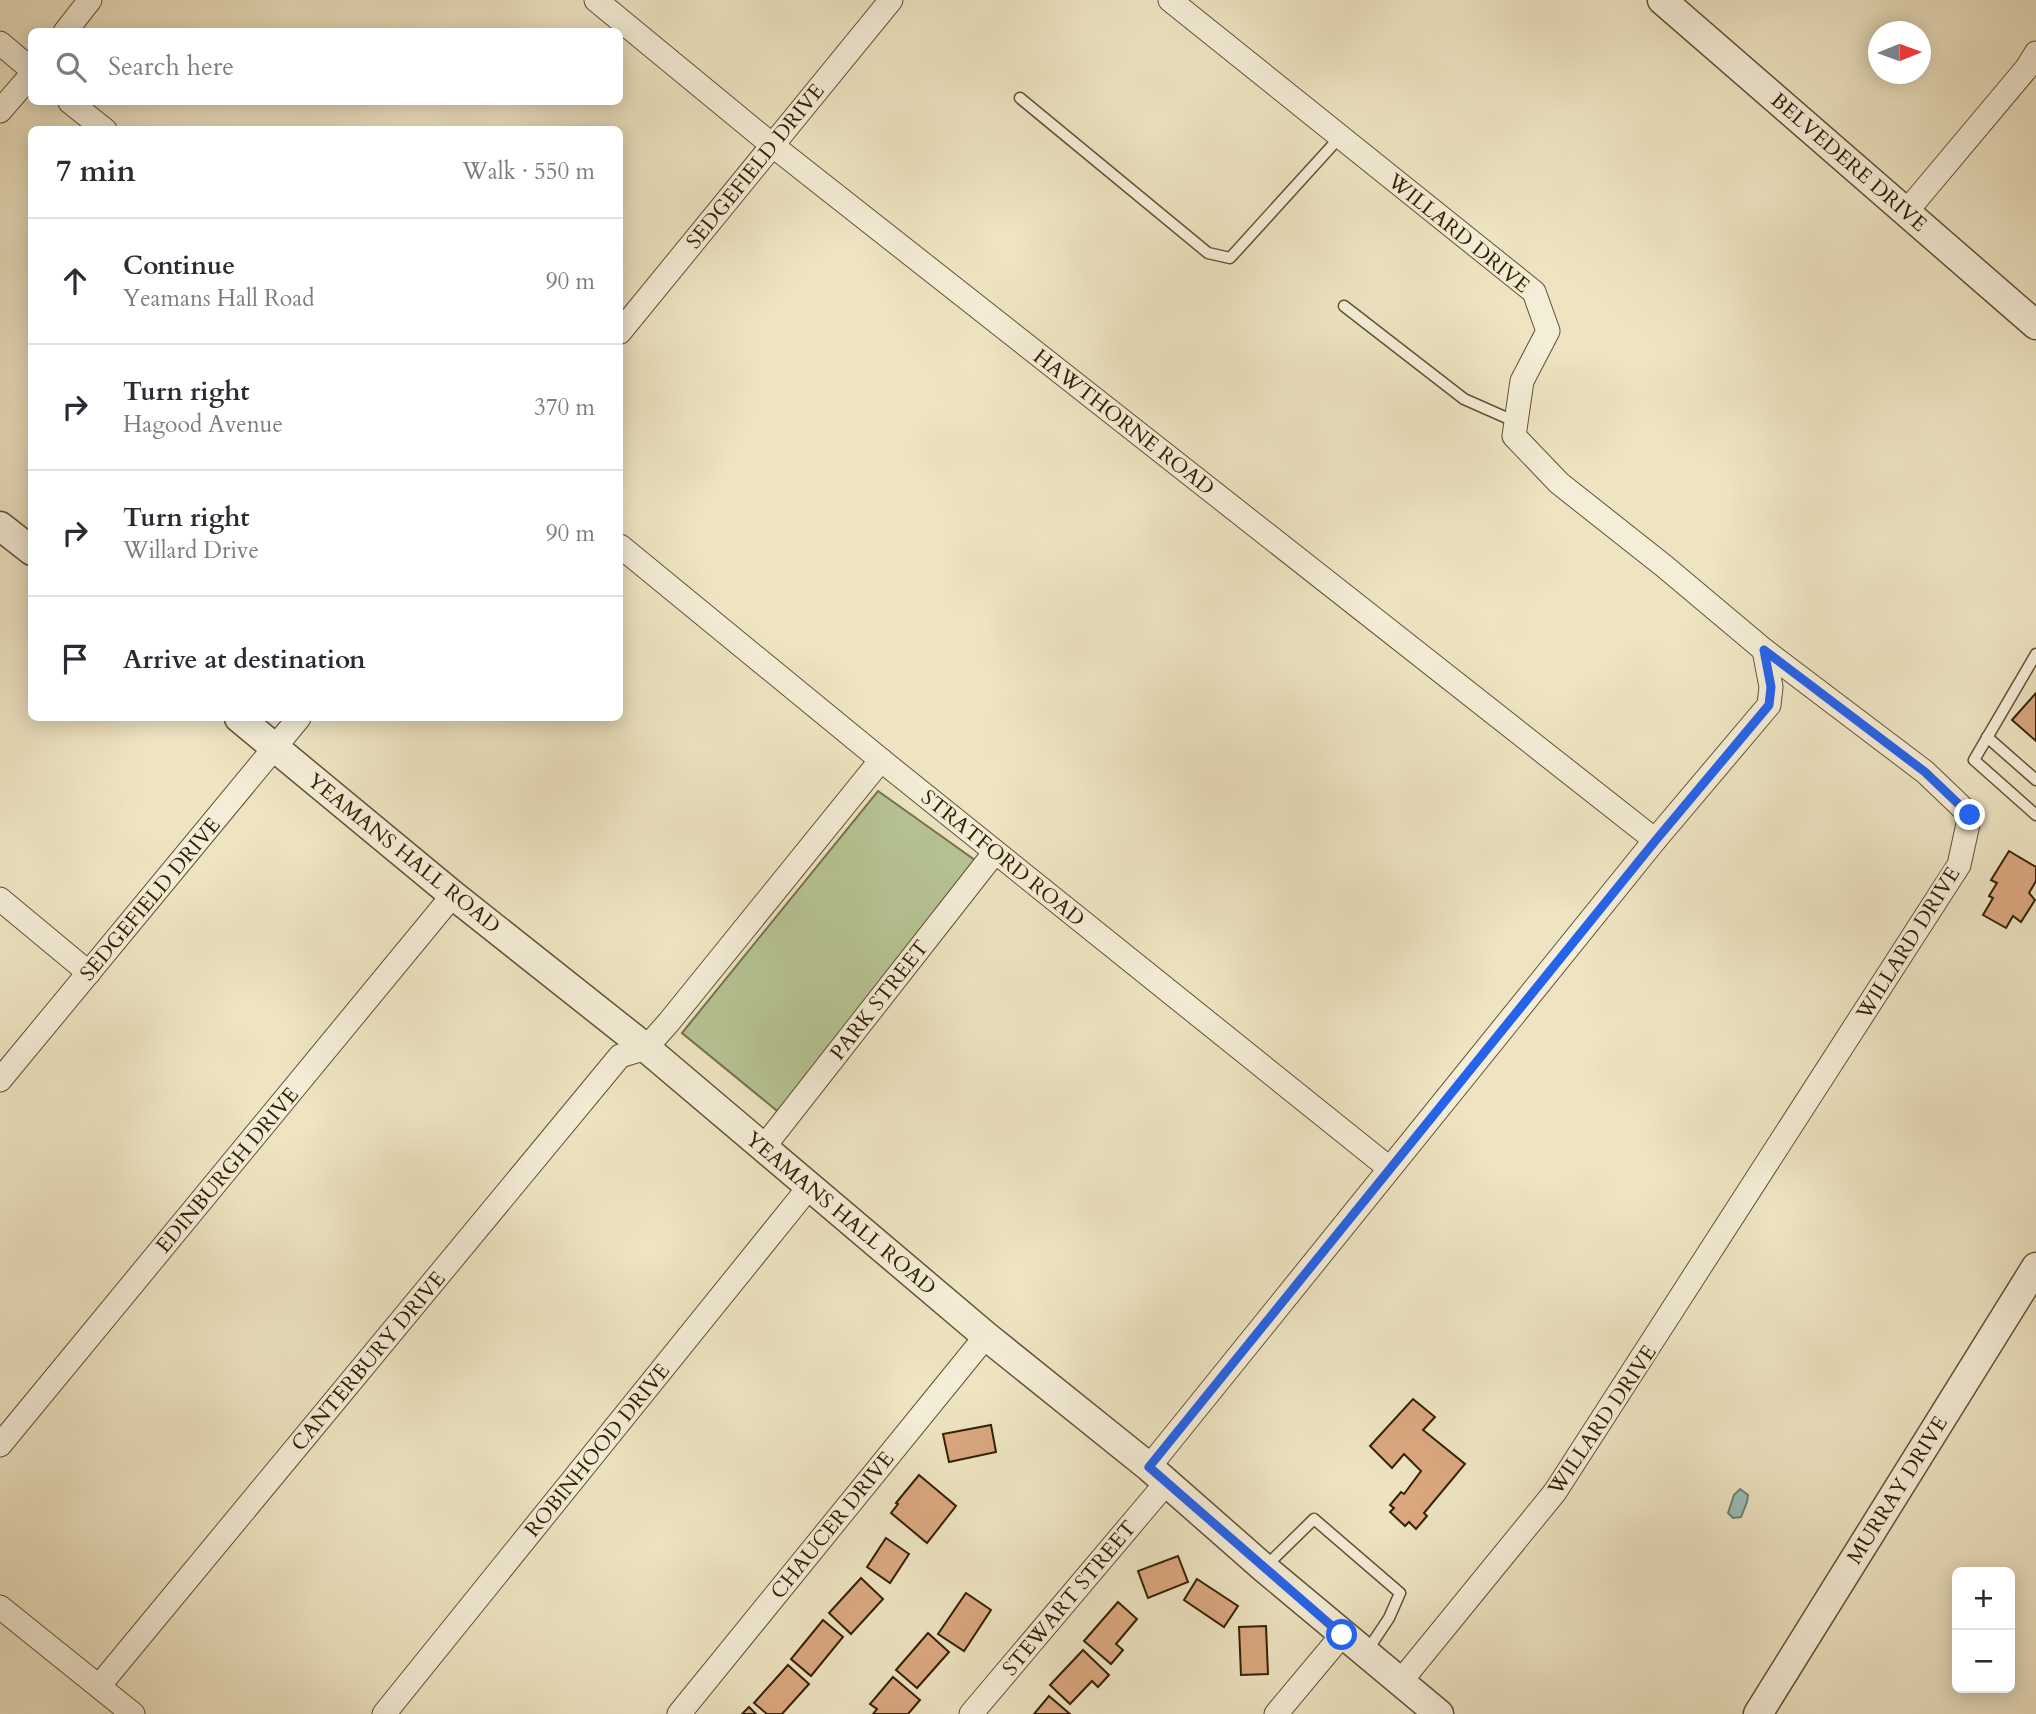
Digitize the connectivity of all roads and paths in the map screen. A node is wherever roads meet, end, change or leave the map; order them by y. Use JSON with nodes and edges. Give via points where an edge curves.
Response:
{"nodes":[{"id":1,"x":90,"y":0,"type":"edge"},
{"id":2,"x":596,"y":0,"type":"edge"},
{"id":3,"x":891,"y":0,"type":"edge"},
{"id":4,"x":1170,"y":0,"type":"edge"},
{"id":5,"x":1662,"y":0,"type":"edge"},
{"id":6,"x":68,"y":28,"type":"edge"},
{"id":7,"x":0,"y":43,"type":"edge"},
{"id":8,"x":2036,"y":53,"type":"edge"},
{"id":9,"x":28,"y":68,"type":"edge"},
{"id":10,"x":28,"y":77,"type":"edge"},
{"id":11,"x":1020,"y":98,"type":"dead end"},
{"id":12,"x":74,"y":105,"type":"edge"},
{"id":13,"x":0,"y":111,"type":"edge"},
{"id":14,"x":100,"y":126,"type":"edge"},
{"id":15,"x":1340,"y":137,"type":"junction"},
{"id":16,"x":772,"y":145,"type":"junction"},
{"id":17,"x":1906,"y":212,"type":"junction"},
{"id":18,"x":1344,"y":306,"type":"dead end"},
{"id":19,"x":2036,"y":325,"type":"edge"},
{"id":20,"x":623,"y":328,"type":"edge"},
{"id":21,"x":1516,"y":422,"type":"junction"},
{"id":22,"x":0,"y":526,"type":"edge"},
{"id":23,"x":28,"y":548,"type":"edge"},
{"id":24,"x":623,"y":548,"type":"edge"},
{"id":25,"x":1764,"y":650,"type":"junction"},
{"id":26,"x":2036,"y":654,"type":"edge"},
{"id":27,"x":243,"y":721,"type":"edge"},
{"id":28,"x":297,"y":721,"type":"edge"},
{"id":29,"x":1987,"y":737,"type":"junction"},
{"id":30,"x":276,"y":747,"type":"junction"},
{"id":31,"x":881,"y":760,"type":"junction"},
{"id":32,"x":2036,"y":780,"type":"edge"},
{"id":33,"x":2036,"y":815,"type":"edge"},
{"id":34,"x":1656,"y":840,"type":"junction"},
{"id":35,"x":995,"y":852,"type":"junction"},
{"id":36,"x":453,"y":895,"type":"junction"},
{"id":37,"x":0,"y":899,"type":"edge"},
{"id":38,"x":89,"y":973,"type":"junction"},
{"id":39,"x":646,"y":1048,"type":"junction"},
{"id":40,"x":0,"y":1080,"type":"edge"},
{"id":41,"x":763,"y":1148,"type":"junction"},
{"id":42,"x":1389,"y":1168,"type":"junction"},
{"id":43,"x":810,"y":1186,"type":"junction"},
{"id":44,"x":2036,"y":1267,"type":"edge"},
{"id":45,"x":986,"y":1335,"type":"junction"},
{"id":46,"x":0,"y":1445,"type":"edge"},
{"id":47,"x":1158,"y":1474,"type":"junction"},
{"id":48,"x":1264,"y":1568,"type":"junction"},
{"id":49,"x":0,"y":1608,"type":"edge"},
{"id":50,"x":1342,"y":1635,"type":"junction"},
{"id":51,"x":1365,"y":1653,"type":"junction"},
{"id":52,"x":1401,"y":1681,"type":"junction"},
{"id":53,"x":99,"y":1686,"type":"junction"},
{"id":54,"x":132,"y":1714,"type":"edge"},
{"id":55,"x":384,"y":1714,"type":"edge"},
{"id":56,"x":679,"y":1714,"type":"edge"},
{"id":57,"x":971,"y":1714,"type":"edge"},
{"id":58,"x":1276,"y":1714,"type":"edge"},
{"id":59,"x":1439,"y":1714,"type":"edge"},
{"id":60,"x":1758,"y":1714,"type":"edge"}],
"edges":[{"from":1,"to":6,"type":"street"},
{"from":2,"to":16,"type":"street","name":"HAWTHORNE ROAD"},
{"from":3,"to":16,"type":"street","name":"SEDGEFIELD DRIVE"},
{"from":4,"to":15,"type":"street","name":"WILLARD DRIVE"},
{"from":5,"to":17,"type":"street","name":"BELVEDERE DRIVE"},
{"from":7,"to":9,"type":"street"},
{"from":8,"to":17,"type":"street"},
{"from":10,"to":13,"type":"street"},
{"from":11,"to":15,"type":"lane","via":[[1208,253],[1230,258]]},
{"from":12,"to":14,"type":"street"},
{"from":15,"to":21,"type":"street","name":"WILLARD DRIVE","via":[[1534,292],[1548,331],[1522,381]]},
{"from":16,"to":20,"type":"street","name":"SEDGEFIELD DRIVE"},
{"from":16,"to":34,"type":"street","name":"HAWTHORNE ROAD"},
{"from":17,"to":19,"type":"street","name":"BELVEDERE DRIVE"},
{"from":18,"to":21,"type":"lane","via":[[1464,399]]},
{"from":21,"to":25,"type":"street","name":"WILLARD DRIVE","via":[[1514,436],[1559,483]]},
{"from":22,"to":23,"type":"street"},
{"from":24,"to":31,"type":"street","name":"STRATFORD ROAD"},
{"from":25,"to":34,"type":"street","name":"STEWART STREET","via":[[1771,687],[1769,705]]},
{"from":25,"to":52,"type":"street","name":"WILLARD DRIVE","via":[[1925,772],[1970,815],[1959,865],[1555,1492]]},
{"from":26,"to":29,"type":"lane"},
{"from":27,"to":30,"type":"street","name":"YEAMANS HALL ROAD"},
{"from":28,"to":30,"type":"street","name":"SEDGEFIELD DRIVE"},
{"from":29,"to":32,"type":"lane"},
{"from":29,"to":33,"type":"lane","via":[[1975,761]]},
{"from":30,"to":36,"type":"street","name":"YEAMANS HALL ROAD"},
{"from":30,"to":38,"type":"street","name":"SEDGEFIELD DRIVE"},
{"from":31,"to":35,"type":"street","name":"STRATFORD ROAD"},
{"from":31,"to":39,"type":"street"},
{"from":34,"to":42,"type":"street","name":"STEWART STREET"},
{"from":35,"to":41,"type":"street","name":"PARK STREET"},
{"from":35,"to":42,"type":"street","name":"STRATFORD ROAD"},
{"from":36,"to":39,"type":"street","name":"YEAMANS HALL ROAD"},
{"from":36,"to":46,"type":"street","name":"EDINBURGH DRIVE"},
{"from":37,"to":38,"type":"street"},
{"from":38,"to":40,"type":"street","name":"SEDGEFIELD DRIVE"},
{"from":39,"to":41,"type":"street","name":"YEAMANS HALL ROAD"},
{"from":39,"to":53,"type":"street","name":"CANTERBURY DRIVE","via":[[620,1056]]},
{"from":41,"to":43,"type":"street","name":"YEAMANS HALL ROAD"},
{"from":42,"to":47,"type":"street","name":"STEWART STREET"},
{"from":43,"to":45,"type":"street","name":"YEAMANS HALL ROAD"},
{"from":43,"to":55,"type":"street","name":"ROBINHOOD DRIVE"},
{"from":44,"to":60,"type":"street","name":"MURRAY DRIVE"},
{"from":45,"to":47,"type":"street","name":"YEAMANS HALL ROAD"},
{"from":45,"to":56,"type":"street","name":"CHAUCER DRIVE"},
{"from":47,"to":48,"type":"street","name":"YEAMANS HALL ROAD"},
{"from":47,"to":57,"type":"street","name":"STEWART STREET"},
{"from":48,"to":50,"type":"street","name":"YEAMANS HALL ROAD"},
{"from":48,"to":51,"type":"lane","via":[[1314,1519],[1400,1592]]},
{"from":49,"to":53,"type":"street"},
{"from":50,"to":51,"type":"street","name":"YEAMANS HALL ROAD"},
{"from":50,"to":58,"type":"street"},
{"from":51,"to":52,"type":"street","name":"YEAMANS HALL ROAD"},
{"from":52,"to":59,"type":"street","name":"YEAMANS HALL ROAD"},
{"from":53,"to":54,"type":"street"}]}
